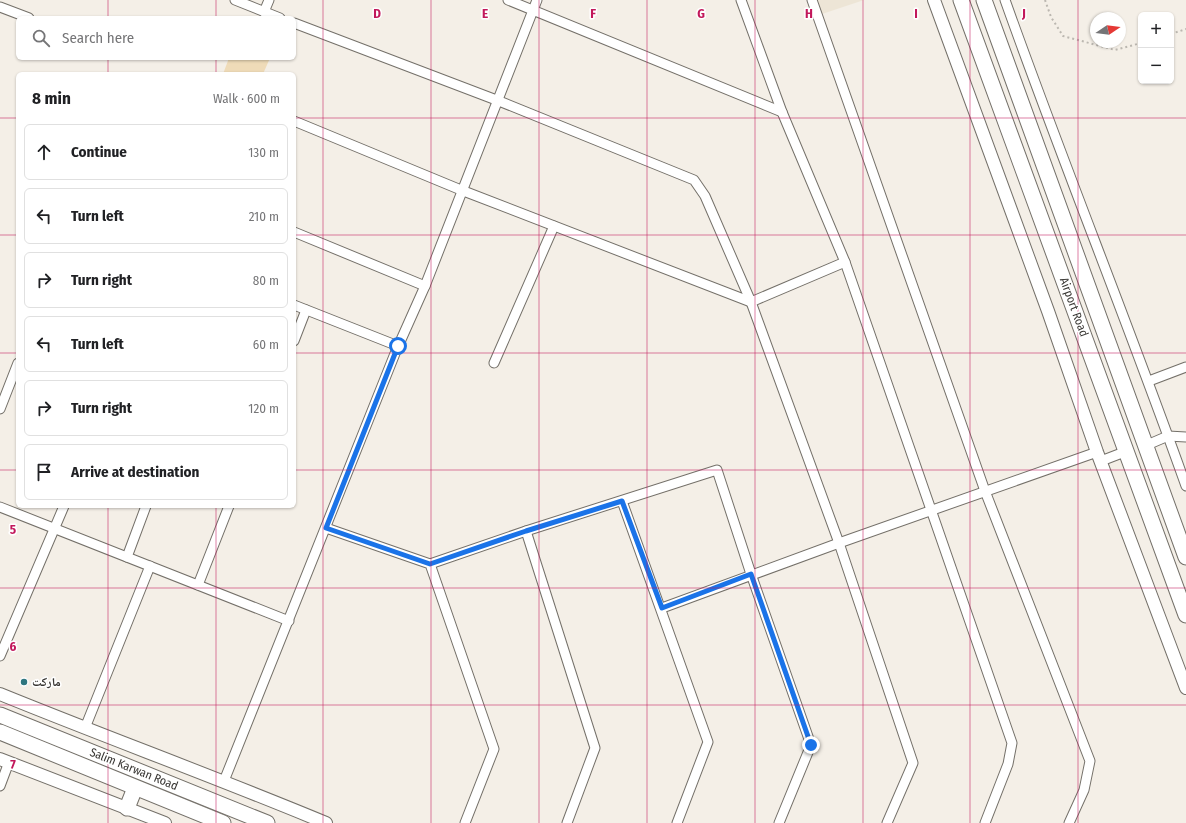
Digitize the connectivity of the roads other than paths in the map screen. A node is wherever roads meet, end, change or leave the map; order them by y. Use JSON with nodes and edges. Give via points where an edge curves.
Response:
{"nodes":[{"id":1,"x":235,"y":0,"type":"edge"},
{"id":2,"x":269,"y":0,"type":"edge"},
{"id":3,"x":508,"y":0,"type":"edge"},
{"id":4,"x":537,"y":0,"type":"edge"},
{"id":5,"x":741,"y":0,"type":"edge"},
{"id":6,"x":812,"y":0,"type":"edge"},
{"id":7,"x":934,"y":0,"type":"edge"},
{"id":8,"x":961,"y":0,"type":"edge"},
{"id":9,"x":984,"y":0,"type":"edge"},
{"id":10,"x":1005,"y":0,"type":"edge"},
{"id":11,"x":0,"y":7,"type":"edge"},
{"id":12,"x":533,"y":10,"type":"junction"},
{"id":13,"x":264,"y":12,"type":"junction"},
{"id":14,"x":24,"y":16,"type":"edge"},
{"id":15,"x":275,"y":16,"type":"edge"},
{"id":16,"x":296,"y":24,"type":"edge"},
{"id":17,"x":499,"y":101,"type":"junction"},
{"id":18,"x":782,"y":112,"type":"junction"},
{"id":19,"x":296,"y":122,"type":"edge"},
{"id":20,"x":461,"y":190,"type":"junction"},
{"id":21,"x":554,"y":226,"type":"junction"},
{"id":22,"x":296,"y":233,"type":"edge"},
{"id":23,"x":845,"y":262,"type":"junction"},
{"id":24,"x":426,"y":286,"type":"junction"},
{"id":25,"x":751,"y":302,"type":"junction"},
{"id":26,"x":296,"y":306,"type":"edge"},
{"id":27,"x":306,"y":310,"type":"junction"},
{"id":28,"x":296,"y":336,"type":"edge"},
{"id":29,"x":398,"y":346,"type":"junction"},
{"id":30,"x":494,"y":363,"type":"dead end"},
{"id":31,"x":16,"y":368,"type":"edge"},
{"id":32,"x":1186,"y":368,"type":"edge"},
{"id":33,"x":1149,"y":381,"type":"junction"},
{"id":34,"x":0,"y":409,"type":"edge"},
{"id":35,"x":1168,"y":436,"type":"junction"},
{"id":36,"x":1186,"y":437,"type":"edge"},
{"id":37,"x":1147,"y":445,"type":"junction"},
{"id":38,"x":1127,"y":451,"type":"junction"},
{"id":39,"x":1099,"y":457,"type":"junction"},
{"id":40,"x":1186,"y":486,"type":"edge"},
{"id":41,"x":986,"y":491,"type":"junction"},
{"id":42,"x":622,"y":501,"type":"junction"},
{"id":43,"x":0,"y":507,"type":"edge"},
{"id":44,"x":63,"y":508,"type":"edge"},
{"id":45,"x":145,"y":508,"type":"edge"},
{"id":46,"x":228,"y":508,"type":"edge"},
{"id":47,"x":931,"y":511,"type":"junction"},
{"id":48,"x":326,"y":528,"type":"junction"},
{"id":49,"x":55,"y":529,"type":"junction"},
{"id":50,"x":526,"y":531,"type":"junction"},
{"id":51,"x":839,"y":543,"type":"junction"},
{"id":52,"x":127,"y":557,"type":"junction"},
{"id":53,"x":1186,"y":557,"type":"edge"},
{"id":54,"x":430,"y":564,"type":"junction"},
{"id":55,"x":150,"y":566,"type":"junction"},
{"id":56,"x":751,"y":574,"type":"junction"},
{"id":57,"x":198,"y":585,"type":"junction"},
{"id":58,"x":662,"y":608,"type":"junction"},
{"id":59,"x":1186,"y":615,"type":"edge"},
{"id":60,"x":289,"y":621,"type":"junction"},
{"id":61,"x":0,"y":656,"type":"edge"},
{"id":62,"x":1186,"y":688,"type":"edge"},
{"id":63,"x":0,"y":694,"type":"edge"},
{"id":64,"x":0,"y":715,"type":"edge"},
{"id":65,"x":85,"y":728,"type":"junction"},
{"id":66,"x":0,"y":732,"type":"edge"},
{"id":67,"x":5,"y":760,"type":"edge"},
{"id":68,"x":224,"y":781,"type":"junction"},
{"id":69,"x":0,"y":786,"type":"edge"},
{"id":70,"x":136,"y":788,"type":"junction"},
{"id":71,"x":127,"y":808,"type":"junction"},
{"id":72,"x":259,"y":822,"type":"edge"},
{"id":73,"x":165,"y":823,"type":"edge"},
{"id":74,"x":223,"y":823,"type":"edge"},
{"id":75,"x":326,"y":823,"type":"edge"},
{"id":76,"x":465,"y":823,"type":"edge"},
{"id":77,"x":567,"y":823,"type":"edge"},
{"id":78,"x":677,"y":823,"type":"edge"},
{"id":79,"x":779,"y":823,"type":"edge"},
{"id":80,"x":887,"y":823,"type":"edge"},
{"id":81,"x":985,"y":823,"type":"edge"},
{"id":82,"x":1069,"y":823,"type":"edge"}],
"edges":[{"from":1,"to":13,"type":"street"},
{"from":2,"to":13,"type":"street"},
{"from":3,"to":12,"type":"street"},
{"from":4,"to":12,"type":"street"},
{"from":5,"to":18,"type":"street"},
{"from":6,"to":41,"type":"street"},
{"from":7,"to":39,"type":"street"},
{"from":8,"to":38,"type":"main road","name":"Airport Road"},
{"from":9,"to":37,"type":"main road","name":"Airport Road"},
{"from":10,"to":33,"type":"street"},
{"from":11,"to":14,"type":"street"},
{"from":12,"to":17,"type":"street"},
{"from":12,"to":18,"type":"street"},
{"from":13,"to":15,"type":"street"},
{"from":16,"to":17,"type":"street"},
{"from":17,"to":20,"type":"street"},
{"from":17,"to":25,"type":"street","via":[[694,180],[705,196]]},
{"from":18,"to":23,"type":"street"},
{"from":19,"to":20,"type":"street"},
{"from":20,"to":21,"type":"street"},
{"from":20,"to":24,"type":"street"},
{"from":21,"to":25,"type":"street"},
{"from":21,"to":30,"type":"street"},
{"from":22,"to":24,"type":"street"},
{"from":23,"to":25,"type":"street"},
{"from":23,"to":47,"type":"street"},
{"from":24,"to":29,"type":"street"},
{"from":25,"to":51,"type":"street"},
{"from":26,"to":27,"type":"street"},
{"from":27,"to":28,"type":"street"},
{"from":27,"to":29,"type":"street"},
{"from":29,"to":48,"type":"street"},
{"from":31,"to":34,"type":"street"},
{"from":32,"to":33,"type":"street"},
{"from":33,"to":35,"type":"street"},
{"from":35,"to":36,"type":"street"},
{"from":35,"to":37,"type":"street"},
{"from":35,"to":40,"type":"street"},
{"from":37,"to":53,"type":"main road","name":"Airport Road"},
{"from":38,"to":39,"type":"street"},
{"from":38,"to":59,"type":"main road","name":"Airport Road"},
{"from":39,"to":41,"type":"street"},
{"from":39,"to":62,"type":"street"},
{"from":41,"to":47,"type":"street"},
{"from":41,"to":82,"type":"street","via":[[1090,761],[1084,790]]},
{"from":42,"to":50,"type":"street"},
{"from":42,"to":56,"type":"street","via":[[717,470]]},
{"from":42,"to":58,"type":"street"},
{"from":43,"to":49,"type":"street"},
{"from":44,"to":49,"type":"street"},
{"from":45,"to":52,"type":"street"},
{"from":46,"to":57,"type":"street"},
{"from":47,"to":51,"type":"street"},
{"from":47,"to":81,"type":"street","via":[[1012,743],[1008,764]]},
{"from":48,"to":54,"type":"street"},
{"from":48,"to":60,"type":"street"},
{"from":49,"to":52,"type":"street"},
{"from":49,"to":61,"type":"street"},
{"from":50,"to":54,"type":"street"},
{"from":50,"to":77,"type":"street","via":[[595,748]]},
{"from":51,"to":56,"type":"street"},
{"from":51,"to":80,"type":"street","via":[[913,763]]},
{"from":52,"to":55,"type":"street"},
{"from":54,"to":76,"type":"street","via":[[494,749]]},
{"from":55,"to":57,"type":"street"},
{"from":55,"to":65,"type":"street"},
{"from":56,"to":58,"type":"street"},
{"from":56,"to":79,"type":"street","via":[[811,745]]},
{"from":57,"to":60,"type":"street"},
{"from":58,"to":78,"type":"street","via":[[708,742]]},
{"from":60,"to":68,"type":"street"},
{"from":63,"to":65,"type":"street"},
{"from":64,"to":72,"type":"main road","name":"Salim Karwan Road"},
{"from":65,"to":68,"type":"street"},
{"from":66,"to":70,"type":"main road","name":"Salim Karwan Road"},
{"from":67,"to":69,"type":"street"},
{"from":67,"to":71,"type":"street"},
{"from":68,"to":75,"type":"street"},
{"from":70,"to":71,"type":"main road"},
{"from":70,"to":74,"type":"main road","name":"Salim Karwan Road"},
{"from":71,"to":73,"type":"street"}]}
